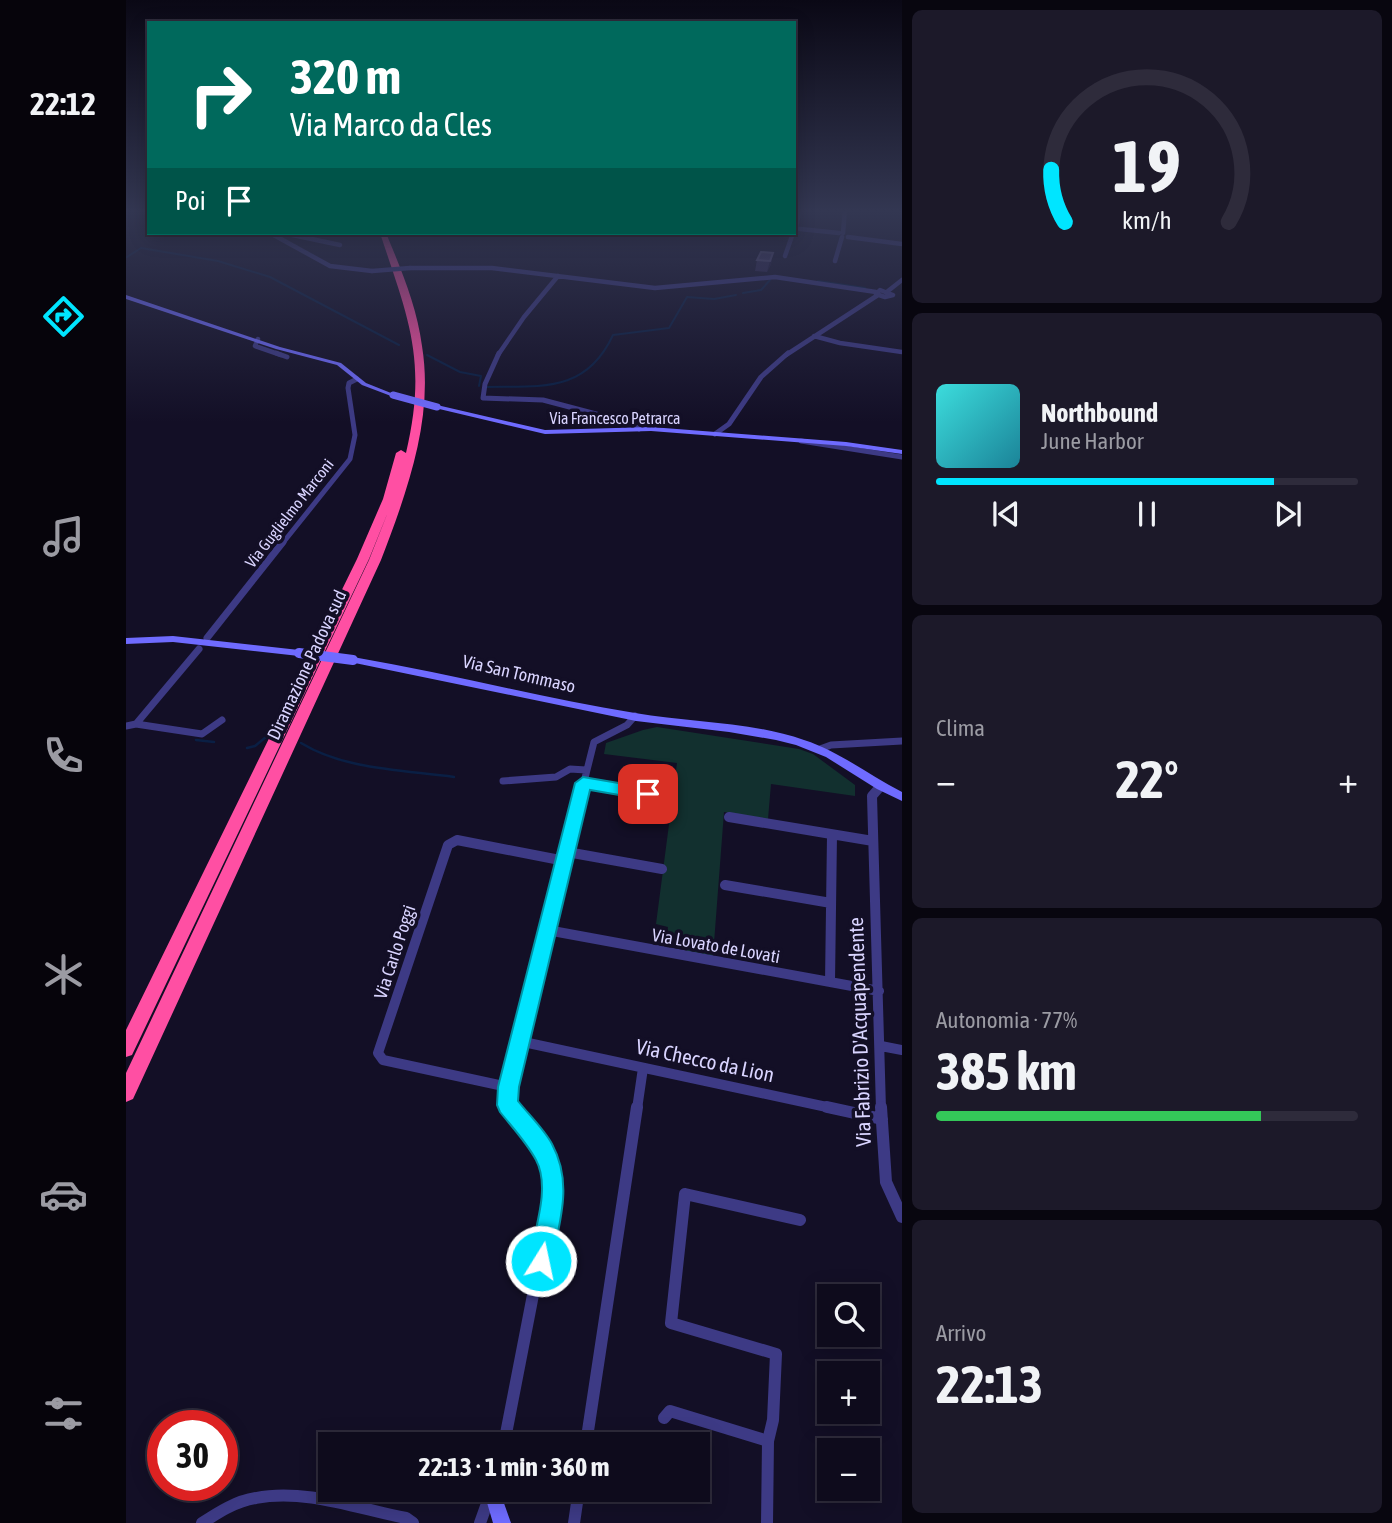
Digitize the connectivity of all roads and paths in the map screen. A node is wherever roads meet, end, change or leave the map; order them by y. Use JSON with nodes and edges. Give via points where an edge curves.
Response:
{"nodes":[{"id":1,"x":394,"y":280,"type":"edge"},
{"id":2,"x":400,"y":280,"type":"edge"},
{"id":3,"x":555,"y":280,"type":"edge"},
{"id":4,"x":588,"y":280,"type":"edge"},
{"id":5,"x":741,"y":280,"type":"edge"},
{"id":6,"x":793,"y":280,"type":"edge"},
{"id":7,"x":902,"y":280,"type":"edge"},
{"id":8,"x":877,"y":294,"type":"junction"},
{"id":9,"x":889,"y":295,"type":"junction"},
{"id":10,"x":126,"y":296,"type":"edge"},
{"id":11,"x":902,"y":298,"type":"edge"},
{"id":12,"x":816,"y":336,"type":"junction"},
{"id":13,"x":258,"y":339,"type":"junction"},
{"id":14,"x":902,"y":352,"type":"edge"},
{"id":15,"x":286,"y":357,"type":"dead end"},
{"id":16,"x":357,"y":379,"type":"junction"},
{"id":17,"x":639,"y":429,"type":"junction"},
{"id":18,"x":715,"y":434,"type":"junction"},
{"id":19,"x":735,"y":436,"type":"junction"},
{"id":20,"x":902,"y":454,"type":"edge"},
{"id":21,"x":207,"y":638,"type":"dead end"},
{"id":22,"x":126,"y":641,"type":"edge"},
{"id":23,"x":199,"y":649,"type":"dead end"},
{"id":24,"x":618,"y":713,"type":"junction"},
{"id":25,"x":635,"y":716,"type":"junction"},
{"id":26,"x":222,"y":720,"type":"dead end"},
{"id":27,"x":136,"y":724,"type":"junction"},
{"id":28,"x":126,"y":726,"type":"edge"},
{"id":29,"x":609,"y":731,"type":"junction"},
{"id":30,"x":902,"y":741,"type":"edge"},
{"id":31,"x":820,"y":749,"type":"junction"},
{"id":32,"x":586,"y":770,"type":"junction"},
{"id":33,"x":503,"y":781,"type":"dead end"},
{"id":34,"x":583,"y":783,"type":"junction"},
{"id":35,"x":880,"y":787,"type":"junction"},
{"id":36,"x":902,"y":797,"type":"edge"},
{"id":37,"x":673,"y":798,"type":"dead end"},
{"id":38,"x":729,"y":817,"type":"dead end"},
{"id":39,"x":832,"y":835,"type":"junction"},
{"id":40,"x":873,"y":841,"type":"junction"},
{"id":41,"x":566,"y":856,"type":"junction"},
{"id":42,"x":662,"y":869,"type":"dead end"},
{"id":43,"x":725,"y":885,"type":"dead end"},
{"id":44,"x":831,"y":904,"type":"junction"},
{"id":45,"x":547,"y":930,"type":"junction"},
{"id":46,"x":830,"y":982,"type":"junction"},
{"id":47,"x":879,"y":991,"type":"junction"},
{"id":48,"x":519,"y":1041,"type":"junction"},
{"id":49,"x":881,"y":1046,"type":"junction"},
{"id":50,"x":126,"y":1049,"type":"edge"},
{"id":51,"x":902,"y":1050,"type":"edge"},
{"id":52,"x":643,"y":1068,"type":"junction"},
{"id":53,"x":508,"y":1087,"type":"junction"},
{"id":54,"x":126,"y":1093,"type":"edge"},
{"id":55,"x":882,"y":1119,"type":"junction"},
{"id":56,"x":902,"y":1217,"type":"edge"},
{"id":57,"x":800,"y":1220,"type":"dead end"},
{"id":58,"x":664,"y":1418,"type":"dead end"},
{"id":59,"x":506,"y":1432,"type":"edge"},
{"id":60,"x":588,"y":1432,"type":"edge"},
{"id":61,"x":768,"y":1441,"type":"junction"},
{"id":62,"x":488,"y":1502,"type":"edge"},
{"id":63,"x":496,"y":1502,"type":"edge"},
{"id":64,"x":577,"y":1502,"type":"edge"},
{"id":65,"x":202,"y":1523,"type":"edge"},
{"id":66,"x":413,"y":1523,"type":"edge"},
{"id":67,"x":480,"y":1523,"type":"edge"},
{"id":68,"x":502,"y":1523,"type":"edge"},
{"id":69,"x":574,"y":1523,"type":"edge"},
{"id":70,"x":767,"y":1523,"type":"edge"}],
"edges":[{"from":1,"to":50,"type":"highway","name":"Diramazione Padova sud","via":[[408,339],[410,399],[388,499]]},
{"from":2,"to":54,"type":"highway","name":"Diramazione Padova sud","via":[[412,317],[419,398],[399,500]]},
{"from":3,"to":17,"type":"street","via":[[492,365],[483,398],[555,402]]},
{"from":4,"to":5,"type":"street","via":[[655,288]]},
{"from":6,"to":8,"type":"street"},
{"from":7,"to":9,"type":"street"},
{"from":8,"to":9,"type":"street"},
{"from":8,"to":12,"type":"street"},
{"from":9,"to":11,"type":"street"},
{"from":9,"to":12,"type":"street"},
{"from":10,"to":13,"type":"street"},
{"from":12,"to":14,"type":"street"},
{"from":12,"to":18,"type":"street","via":[[769,369],[729,424]]},
{"from":12,"to":19,"type":"street","via":[[761,381],[734,425]]},
{"from":13,"to":15,"type":"street","via":[[255,346]]},
{"from":13,"to":16,"type":"street","via":[[339,364]]},
{"from":16,"to":17,"type":"street","name":"Via Francesco Petrarca","bridge":true,"via":[[393,395],[545,432]]},
{"from":16,"to":21,"type":"street","name":"Via Guglielmo Marconi","via":[[348,388],[355,435],[350,459]]},
{"from":17,"to":18,"type":"street","name":"Via Francesco Petrarca"},
{"from":18,"to":19,"type":"street","name":"Via Francesco Petrarca"},
{"from":19,"to":20,"type":"street","name":"Via Francesco Petrarca"},
{"from":22,"to":24,"type":"street","name":"Via San Tommaso","bridge":true,"via":[[173,639],[354,660]]},
{"from":23,"to":27,"type":"street"},
{"from":24,"to":25,"type":"street","name":"Via San Tommaso"},
{"from":24,"to":29,"type":"street"},
{"from":25,"to":29,"type":"street","via":[[628,726]]},
{"from":25,"to":31,"type":"street","name":"Via San Tommaso","via":[[793,740]]},
{"from":26,"to":27,"type":"street","via":[[202,734]]},
{"from":27,"to":28,"type":"street"},
{"from":29,"to":32,"type":"street","via":[[594,742]]},
{"from":30,"to":31,"type":"street","name":"Via San Tommaso"},
{"from":31,"to":35,"type":"street"},
{"from":32,"to":33,"type":"street"},
{"from":32,"to":34,"type":"street"},
{"from":34,"to":37,"type":"street"},
{"from":34,"to":41,"type":"street"},
{"from":35,"to":36,"type":"street"},
{"from":35,"to":40,"type":"street","name":"Via Fabrizio D'Acquapendente","via":[[872,796]]},
{"from":38,"to":39,"type":"street"},
{"from":39,"to":40,"type":"street"},
{"from":39,"to":44,"type":"street","name":"Via Fabrizio D'Acquapendente"},
{"from":40,"to":47,"type":"street","name":"Via Fabrizio D'Acquapendente"},
{"from":41,"to":42,"type":"street"},
{"from":41,"to":45,"type":"street"},
{"from":41,"to":53,"type":"street","name":"Via Carlo Poggi","via":[[457,840],[448,845],[378,1053],[383,1060]]},
{"from":43,"to":44,"type":"street","name":"Via Fabrizio D'Acquapendente"},
{"from":44,"to":46,"type":"street","name":"Via Fabrizio D'Acquapendente"},
{"from":45,"to":46,"type":"street","name":"Via Lovato de Lovati"},
{"from":45,"to":48,"type":"street"},
{"from":46,"to":47,"type":"street","name":"Via Lovato de Lovati"},
{"from":47,"to":49,"type":"street","name":"Via Fabrizio D'Acquapendente"},
{"from":48,"to":52,"type":"street","name":"Via Checco da Lion"},
{"from":48,"to":53,"type":"street"},
{"from":49,"to":51,"type":"street"},
{"from":49,"to":55,"type":"street","name":"Via Fabrizio D'Acquapendente"},
{"from":52,"to":55,"type":"street","name":"Via Checco da Lion"},
{"from":52,"to":60,"type":"street"},
{"from":53,"to":59,"type":"street","via":[[508,1105],[544,1150],[553,1173],[553,1192]]},
{"from":55,"to":56,"type":"street","name":"Via Fabrizio D'Acquapendente","via":[[884,1174]]},
{"from":57,"to":61,"type":"street","via":[[685,1194],[671,1323],[776,1354]]},
{"from":58,"to":61,"type":"street","via":[[670,1410],[685,1413]]},
{"from":61,"to":70,"type":"street"},
{"from":62,"to":67,"type":"street"},
{"from":63,"to":68,"type":"street"},
{"from":64,"to":69,"type":"street"},
{"from":65,"to":66,"type":"street","via":[[232,1504],[267,1495]]}]}
